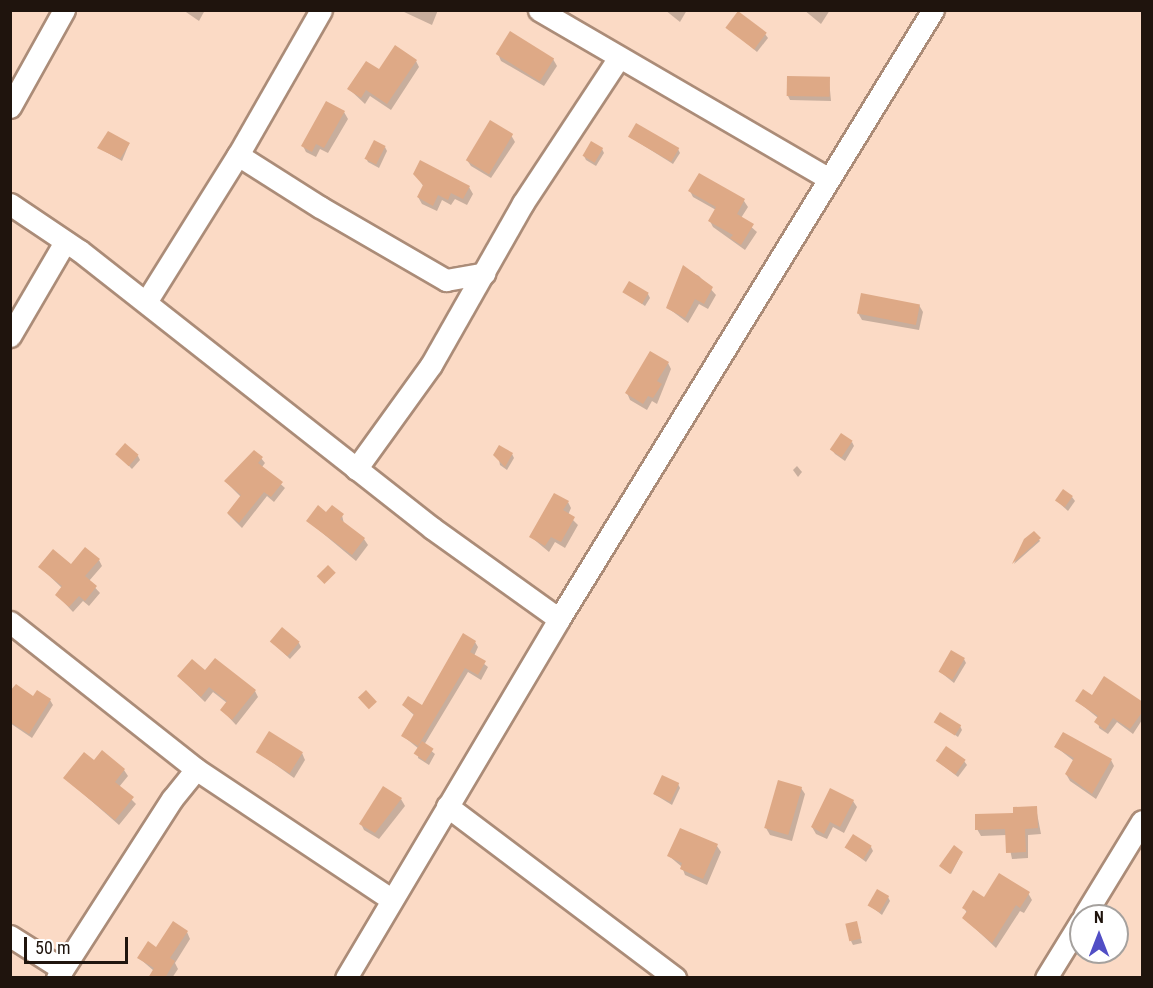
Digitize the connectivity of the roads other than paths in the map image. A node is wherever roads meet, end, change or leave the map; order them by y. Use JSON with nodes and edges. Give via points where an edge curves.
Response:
{"nodes":[{"id":1,"x":64,"y":10,"type":"edge"},
{"id":2,"x":321,"y":10,"type":"edge"},
{"id":3,"x":539,"y":10,"type":"edge"},
{"id":4,"x":933,"y":10,"type":"edge"},
{"id":5,"x":618,"y":59,"type":"junction"},
{"id":6,"x":10,"y":107,"type":"edge"},
{"id":7,"x":238,"y":155,"type":"junction"},
{"id":8,"x":828,"y":178,"type":"junction"},
{"id":9,"x":10,"y":204,"type":"edge"},
{"id":10,"x":65,"y":242,"type":"junction"},
{"id":11,"x":484,"y":273,"type":"junction"},
{"id":12,"x":447,"y":280,"type":"junction"},
{"id":13,"x":146,"y":302,"type":"junction"},
{"id":14,"x":461,"y":315,"type":"junction"},
{"id":15,"x":10,"y":336,"type":"edge"},
{"id":16,"x":356,"y":469,"type":"junction"},
{"id":17,"x":559,"y":619,"type":"junction"},
{"id":18,"x":10,"y":622,"type":"edge"},
{"id":19,"x":196,"y":769,"type":"junction"},
{"id":20,"x":447,"y":806,"type":"junction"},
{"id":21,"x":1143,"y":821,"type":"edge"},
{"id":22,"x":391,"y":899,"type":"junction"},
{"id":23,"x":1091,"y":904,"type":"edge"},
{"id":24,"x":10,"y":936,"type":"edge"},
{"id":25,"x":1069,"y":941,"type":"edge"},
{"id":26,"x":59,"y":973,"type":"edge"},
{"id":27,"x":346,"y":978,"type":"edge"},
{"id":28,"x":675,"y":978,"type":"edge"},
{"id":29,"x":1046,"y":978,"type":"edge"}],
"edges":[{"from":1,"to":6,"type":"street"},
{"from":2,"to":7,"type":"street"},
{"from":3,"to":5,"type":"street"},
{"from":4,"to":8,"type":"street"},
{"from":5,"to":8,"type":"street"},
{"from":5,"to":11,"type":"street","via":[[523,203]]},
{"from":7,"to":12,"type":"street"},
{"from":7,"to":13,"type":"street"},
{"from":8,"to":17,"type":"street"},
{"from":9,"to":10,"type":"street"},
{"from":10,"to":13,"type":"street"},
{"from":10,"to":15,"type":"street"},
{"from":11,"to":12,"type":"street"},
{"from":11,"to":14,"type":"street"},
{"from":12,"to":14,"type":"street"},
{"from":13,"to":16,"type":"street"},
{"from":14,"to":16,"type":"street","via":[[431,365]]},
{"from":16,"to":17,"type":"street"},
{"from":17,"to":20,"type":"street"},
{"from":18,"to":19,"type":"street"},
{"from":19,"to":22,"type":"street"},
{"from":19,"to":26,"type":"street","via":[[172,799]]},
{"from":20,"to":22,"type":"street"},
{"from":20,"to":28,"type":"street"},
{"from":21,"to":23,"type":"street"},
{"from":22,"to":27,"type":"street"},
{"from":24,"to":26,"type":"street"},
{"from":25,"to":29,"type":"street"}]}
